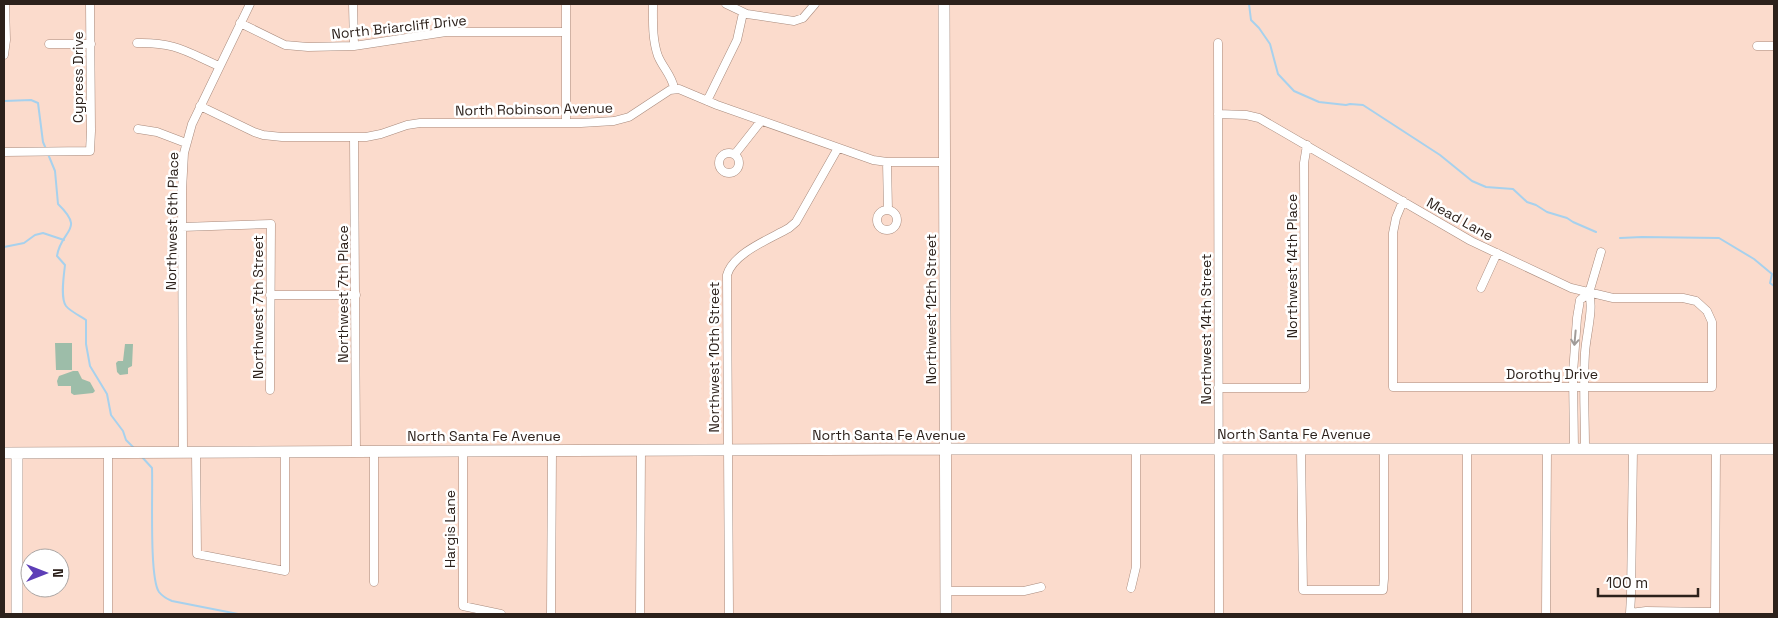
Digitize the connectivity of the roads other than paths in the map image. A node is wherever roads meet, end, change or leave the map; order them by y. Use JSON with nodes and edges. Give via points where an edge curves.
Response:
{"nodes":[{"id":1,"x":5,"y":4,"type":"edge"},
{"id":2,"x":90,"y":4,"type":"edge"},
{"id":3,"x":250,"y":4,"type":"edge"},
{"id":4,"x":353,"y":4,"type":"edge"},
{"id":5,"x":566,"y":4,"type":"edge"},
{"id":6,"x":653,"y":4,"type":"edge"},
{"id":7,"x":726,"y":4,"type":"edge"},
{"id":8,"x":815,"y":4,"type":"edge"},
{"id":9,"x":944,"y":4,"type":"edge"},
{"id":10,"x":743,"y":13,"type":"junction"},
{"id":11,"x":240,"y":23,"type":"junction"},
{"id":12,"x":566,"y":32,"type":"junction"},
{"id":13,"x":137,"y":43,"type":"dead end"},
{"id":14,"x":1218,"y":43,"type":"dead end"},
{"id":15,"x":49,"y":44,"type":"dead end"},
{"id":16,"x":91,"y":44,"type":"junction"},
{"id":17,"x":354,"y":46,"type":"junction"},
{"id":18,"x":1757,"y":46,"type":"dead end"},
{"id":19,"x":1774,"y":46,"type":"edge"},
{"id":20,"x":4,"y":55,"type":"edge"},
{"id":21,"x":219,"y":66,"type":"junction"},
{"id":22,"x":674,"y":88,"type":"junction"},
{"id":23,"x":707,"y":101,"type":"junction"},
{"id":24,"x":200,"y":106,"type":"junction"},
{"id":25,"x":1218,"y":114,"type":"junction"},
{"id":26,"x":761,"y":121,"type":"junction"},
{"id":27,"x":566,"y":123,"type":"junction"},
{"id":28,"x":138,"y":129,"type":"dead end"},
{"id":29,"x":354,"y":137,"type":"junction"},
{"id":30,"x":186,"y":143,"type":"junction"},
{"id":31,"x":1307,"y":145,"type":"junction"},
{"id":32,"x":838,"y":148,"type":"junction"},
{"id":33,"x":4,"y":152,"type":"edge"},
{"id":34,"x":735,"y":154,"type":"dead end"},
{"id":35,"x":887,"y":162,"type":"junction"},
{"id":36,"x":946,"y":162,"type":"junction"},
{"id":37,"x":1403,"y":201,"type":"junction"},
{"id":38,"x":888,"y":210,"type":"dead end"},
{"id":39,"x":182,"y":227,"type":"junction"},
{"id":40,"x":1601,"y":252,"type":"dead end"},
{"id":41,"x":1497,"y":253,"type":"junction"},
{"id":42,"x":1481,"y":288,"type":"dead end"},
{"id":43,"x":1588,"y":293,"type":"junction"},
{"id":44,"x":270,"y":294,"type":"junction"},
{"id":45,"x":356,"y":294,"type":"junction"},
{"id":46,"x":1574,"y":386,"type":"junction"},
{"id":47,"x":1585,"y":386,"type":"junction"},
{"id":48,"x":1712,"y":387,"type":"joint"},
{"id":49,"x":1218,"y":388,"type":"junction"},
{"id":50,"x":270,"y":390,"type":"dead end"},
{"id":51,"x":1136,"y":449,"type":"junction"},
{"id":52,"x":1218,"y":449,"type":"junction"},
{"id":53,"x":1547,"y":449,"type":"junction"},
{"id":54,"x":1579,"y":449,"type":"junction"},
{"id":55,"x":1633,"y":449,"type":"junction"},
{"id":56,"x":1716,"y":449,"type":"junction"},
{"id":57,"x":1774,"y":449,"type":"edge"},
{"id":58,"x":728,"y":450,"type":"junction"},
{"id":59,"x":946,"y":450,"type":"junction"},
{"id":60,"x":1302,"y":450,"type":"junction"},
{"id":61,"x":1384,"y":450,"type":"junction"},
{"id":62,"x":1466,"y":450,"type":"junction"},
{"id":63,"x":463,"y":451,"type":"junction"},
{"id":64,"x":552,"y":451,"type":"junction"},
{"id":65,"x":641,"y":451,"type":"junction"},
{"id":66,"x":108,"y":452,"type":"junction"},
{"id":67,"x":183,"y":452,"type":"junction"},
{"id":68,"x":196,"y":452,"type":"junction"},
{"id":69,"x":285,"y":452,"type":"junction"},
{"id":70,"x":356,"y":452,"type":"junction"},
{"id":71,"x":374,"y":452,"type":"junction"},
{"id":72,"x":4,"y":453,"type":"edge"},
{"id":73,"x":18,"y":453,"type":"junction"},
{"id":74,"x":374,"y":582,"type":"dead end"},
{"id":75,"x":1041,"y":587,"type":"dead end"},
{"id":76,"x":1131,"y":588,"type":"dead end"},
{"id":77,"x":946,"y":591,"type":"junction"},
{"id":78,"x":1630,"y":613,"type":"edge"},
{"id":79,"x":17,"y":614,"type":"edge"},
{"id":80,"x":108,"y":614,"type":"edge"},
{"id":81,"x":501,"y":614,"type":"edge"},
{"id":82,"x":551,"y":614,"type":"edge"},
{"id":83,"x":640,"y":614,"type":"edge"},
{"id":84,"x":729,"y":614,"type":"edge"},
{"id":85,"x":946,"y":614,"type":"edge"},
{"id":86,"x":1219,"y":614,"type":"edge"},
{"id":87,"x":1467,"y":614,"type":"edge"},
{"id":88,"x":1546,"y":614,"type":"edge"}],
"edges":[{"from":1,"to":20,"type":"street"},
{"from":2,"to":16,"type":"street","name":"Cypress Drive"},
{"from":3,"to":11,"type":"street","name":"Northwest 6th Place"},
{"from":4,"to":17,"type":"street"},
{"from":5,"to":12,"type":"street"},
{"from":6,"to":22,"type":"street","via":[[654,42]]},
{"from":7,"to":10,"type":"street"},
{"from":8,"to":10,"type":"street","via":[[803,18],[794,21]]},
{"from":9,"to":36,"type":"main road","name":"Northwest 12th Street"},
{"from":10,"to":23,"type":"street","via":[[737,40]]},
{"from":11,"to":17,"type":"street","name":"North Briarcliff Drive","via":[[290,46]]},
{"from":11,"to":21,"type":"street","name":"Northwest 6th Place"},
{"from":12,"to":17,"type":"street","name":"North Briarcliff Drive","via":[[446,32]]},
{"from":12,"to":27,"type":"street"},
{"from":13,"to":21,"type":"street","via":[[180,48]]},
{"from":14,"to":25,"type":"street","name":"Northwest 14th Street"},
{"from":15,"to":16,"type":"street"},
{"from":16,"to":33,"type":"street","name":"Cypress Drive","via":[[90,151]]},
{"from":18,"to":19,"type":"street"},
{"from":21,"to":24,"type":"street","name":"Northwest 6th Place"},
{"from":22,"to":23,"type":"street"},
{"from":22,"to":27,"type":"street","name":"North Robinson Avenue","via":[[620,120]]},
{"from":23,"to":26,"type":"street"},
{"from":24,"to":29,"type":"street","name":"North Robinson Avenue","via":[[254,132],[270,136]]},
{"from":24,"to":30,"type":"street","name":"Northwest 6th Place"},
{"from":25,"to":31,"type":"street","name":"Mead Lane","via":[[1254,116]]},
{"from":25,"to":49,"type":"street","name":"Northwest 14th Street"},
{"from":26,"to":32,"type":"street"},
{"from":26,"to":34,"type":"street"},
{"from":27,"to":29,"type":"street","name":"North Robinson Avenue","via":[[420,123],[381,134]]},
{"from":28,"to":30,"type":"street"},
{"from":29,"to":45,"type":"street","name":"Northwest 7th Place"},
{"from":30,"to":39,"type":"street","name":"Northwest 6th Place","via":[[182,172]]},
{"from":31,"to":37,"type":"street","name":"Mead Lane"},
{"from":31,"to":49,"type":"street","name":"Northwest 14th Place","via":[[1304,163],[1305,388]]},
{"from":32,"to":35,"type":"street"},
{"from":32,"to":58,"type":"street","name":"Northwest 10th Street","via":[[796,222],[738,257],[728,270]]},
{"from":35,"to":36,"type":"street"},
{"from":35,"to":38,"type":"street"},
{"from":36,"to":59,"type":"main road","name":"Northwest 12th Street"},
{"from":37,"to":41,"type":"street","name":"Mead Lane"},
{"from":37,"to":46,"type":"street","name":"Dorothy Drive","via":[[1392,233],[1393,387]]},
{"from":39,"to":44,"type":"street","name":"Northwest 7th Street","via":[[271,224]]},
{"from":39,"to":67,"type":"street","name":"Northwest 6th Place"},
{"from":40,"to":43,"type":"street"},
{"from":41,"to":42,"type":"street"},
{"from":41,"to":43,"type":"street","name":"Mead Lane"},
{"from":43,"to":46,"type":"street","one_way":true,"via":[[1580,300],[1577,318]]},
{"from":43,"to":47,"type":"street","via":[[1592,302],[1586,338]]},
{"from":43,"to":48,"type":"street","name":"Mead Lane","via":[[1613,298],[1683,298],[1704,306],[1713,328]]},
{"from":44,"to":45,"type":"street"},
{"from":44,"to":50,"type":"street","name":"Northwest 7th Street"},
{"from":45,"to":70,"type":"street","name":"Northwest 7th Place"},
{"from":46,"to":47,"type":"street","name":"Dorothy Drive"},
{"from":46,"to":54,"type":"street"},
{"from":47,"to":48,"type":"street","name":"Dorothy Drive"},
{"from":47,"to":54,"type":"street"},
{"from":49,"to":52,"type":"street","name":"Northwest 14th Street"},
{"from":51,"to":52,"type":"main road","name":"North Santa Fe Avenue"},
{"from":51,"to":59,"type":"main road","name":"North Santa Fe Avenue"},
{"from":51,"to":76,"type":"street","via":[[1136,567]]},
{"from":52,"to":60,"type":"main road","name":"North Santa Fe Avenue"},
{"from":52,"to":86,"type":"street","name":"Northwest 14th Street"},
{"from":53,"to":54,"type":"main road","name":"North Santa Fe Avenue"},
{"from":53,"to":62,"type":"main road","name":"North Santa Fe Avenue"},
{"from":53,"to":88,"type":"street"},
{"from":54,"to":55,"type":"main road","name":"North Santa Fe Avenue"},
{"from":55,"to":56,"type":"main road","name":"North Santa Fe Avenue"},
{"from":55,"to":78,"type":"street"},
{"from":56,"to":57,"type":"main road","name":"North Santa Fe Avenue"},
{"from":56,"to":78,"type":"street","via":[[1715,612]]},
{"from":58,"to":59,"type":"main road","name":"North Santa Fe Avenue"},
{"from":58,"to":65,"type":"main road","name":"North Santa Fe Avenue"},
{"from":58,"to":84,"type":"street","name":"Northwest 10th Street"},
{"from":59,"to":77,"type":"main road","name":"Northwest 12th Street"},
{"from":60,"to":61,"type":"main road","name":"North Santa Fe Avenue"},
{"from":60,"to":61,"type":"street","via":[[1303,590],[1383,590]]},
{"from":61,"to":62,"type":"main road","name":"North Santa Fe Avenue"},
{"from":62,"to":87,"type":"street"},
{"from":63,"to":64,"type":"main road","name":"North Santa Fe Avenue"},
{"from":63,"to":71,"type":"main road","name":"North Santa Fe Avenue"},
{"from":63,"to":81,"type":"street","name":"Hargis Lane","via":[[462,606]]},
{"from":64,"to":65,"type":"main road","name":"North Santa Fe Avenue"},
{"from":64,"to":82,"type":"street"},
{"from":65,"to":83,"type":"street"},
{"from":66,"to":67,"type":"main road","name":"North Santa Fe Avenue"},
{"from":66,"to":73,"type":"main road","name":"North Santa Fe Avenue"},
{"from":66,"to":80,"type":"street"},
{"from":67,"to":68,"type":"main road","name":"North Santa Fe Avenue"},
{"from":68,"to":69,"type":"main road","name":"North Santa Fe Avenue"},
{"from":68,"to":69,"type":"street","via":[[197,554],[285,571]]},
{"from":69,"to":70,"type":"main road","name":"North Santa Fe Avenue"},
{"from":70,"to":71,"type":"main road","name":"North Santa Fe Avenue"},
{"from":71,"to":74,"type":"street"},
{"from":72,"to":73,"type":"main road","name":"North Santa Fe Avenue"},
{"from":73,"to":79,"type":"main road"},
{"from":75,"to":77,"type":"street","via":[[1024,591]]},
{"from":77,"to":85,"type":"main road","name":"Northwest 12th Street"}]}
